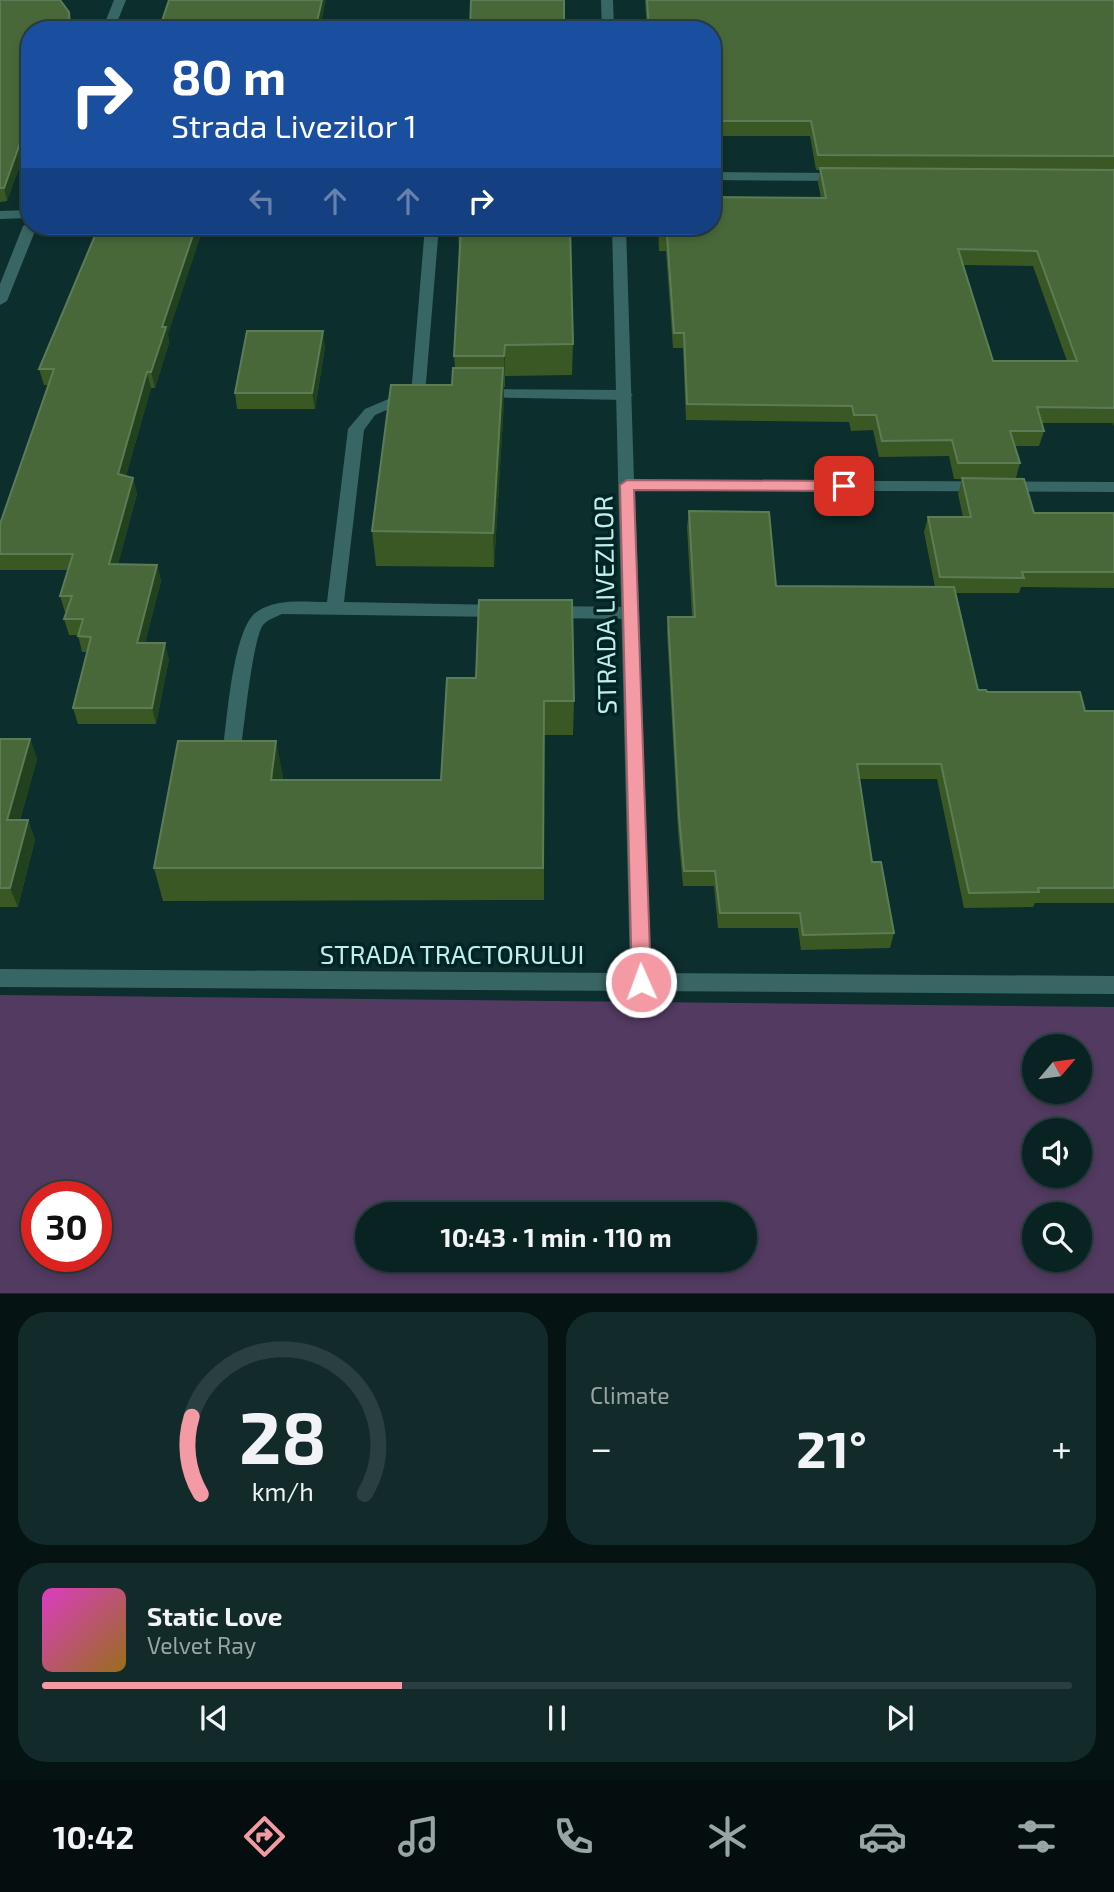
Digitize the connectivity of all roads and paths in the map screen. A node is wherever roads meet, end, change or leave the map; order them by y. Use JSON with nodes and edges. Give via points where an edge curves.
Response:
{"nodes":[{"id":1,"x":120,"y":0,"type":"edge"},
{"id":2,"x":607,"y":0,"type":"edge"},
{"id":3,"x":112,"y":21,"type":"edge"},
{"id":4,"x":608,"y":21,"type":"edge"},
{"id":5,"x":721,"y":176,"type":"edge"},
{"id":6,"x":851,"y":177,"type":"edge"},
{"id":7,"x":21,"y":214,"type":"edge"},
{"id":8,"x":0,"y":215,"type":"edge"},
{"id":9,"x":26,"y":235,"type":"edge"},
{"id":10,"x":431,"y":235,"type":"edge"},
{"id":11,"x":619,"y":235,"type":"edge"},
{"id":12,"x":0,"y":302,"type":"edge"},
{"id":13,"x":466,"y":394,"type":"edge"},
{"id":14,"x":625,"y":395,"type":"junction"},
{"id":15,"x":627,"y":485,"type":"junction"},
{"id":16,"x":1114,"y":487,"type":"edge"},
{"id":17,"x":335,"y":608,"type":"junction"},
{"id":18,"x":629,"y":613,"type":"junction"},
{"id":19,"x":233,"y":740,"type":"edge"},
{"id":20,"x":0,"y":978,"type":"edge"},
{"id":21,"x":641,"y":982,"type":"junction"},
{"id":22,"x":1114,"y":985,"type":"edge"}],
"edges":[{"from":1,"to":3,"type":"street"},
{"from":2,"to":4,"type":"street"},
{"from":5,"to":6,"type":"street"},
{"from":7,"to":8,"type":"street"},
{"from":9,"to":12,"type":"street"},
{"from":10,"to":17,"type":"street","via":[[419,394],[369,412],[356,429]]},
{"from":11,"to":14,"type":"street","name":"STRADA LIVEZILOR"},
{"from":13,"to":14,"type":"street"},
{"from":14,"to":15,"type":"street","name":"STRADA LIVEZILOR"},
{"from":15,"to":16,"type":"street"},
{"from":15,"to":18,"type":"street","name":"STRADA LIVEZILOR"},
{"from":17,"to":18,"type":"street"},
{"from":17,"to":19,"type":"street","via":[[281,608],[254,623]]},
{"from":18,"to":21,"type":"street","name":"STRADA LIVEZILOR"},
{"from":20,"to":21,"type":"street","name":"STRADA TRACTORULUI"},
{"from":21,"to":22,"type":"street","name":"STRADA TRACTORULUI"}]}
